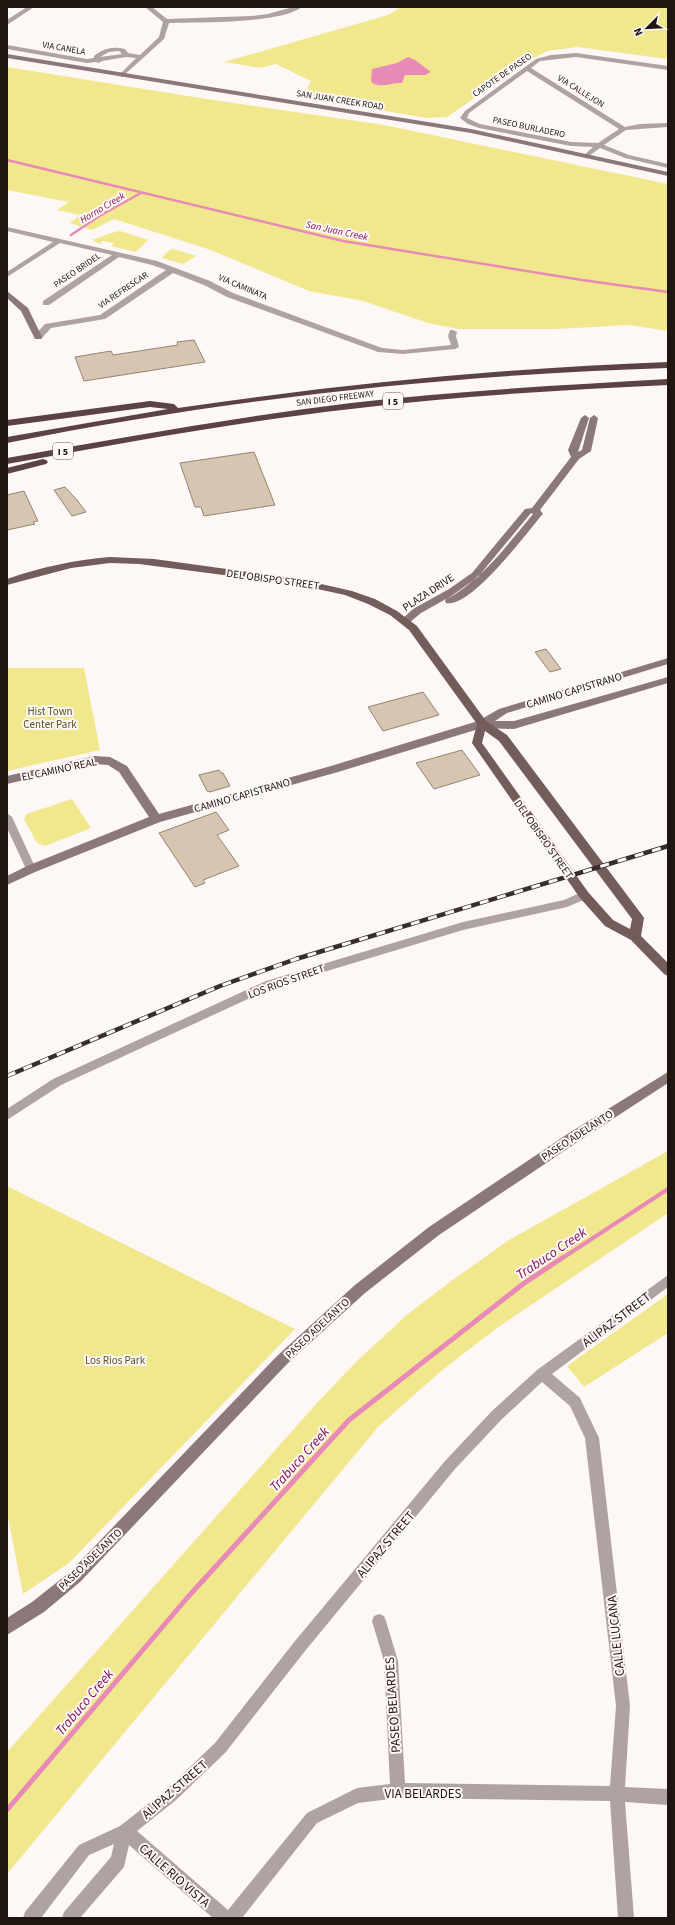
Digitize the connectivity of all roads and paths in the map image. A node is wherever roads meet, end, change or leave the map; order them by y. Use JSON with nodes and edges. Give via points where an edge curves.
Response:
{"nodes":[{"id":1,"x":31,"y":7,"type":"edge"},
{"id":2,"x":148,"y":7,"type":"edge"},
{"id":3,"x":299,"y":7,"type":"edge"},
{"id":4,"x":166,"y":21,"type":"junction"},
{"id":5,"x":7,"y":22,"type":"edge"},
{"id":6,"x":7,"y":47,"type":"edge"},
{"id":7,"x":7,"y":56,"type":"edge"},
{"id":8,"x":142,"y":57,"type":"junction"},
{"id":9,"x":527,"y":68,"type":"junction"},
{"id":10,"x":668,"y":68,"type":"edge"},
{"id":11,"x":122,"y":75,"type":"junction"},
{"id":12,"x":467,"y":112,"type":"joint"},
{"id":13,"x":668,"y":125,"type":"edge"},
{"id":14,"x":624,"y":129,"type":"junction"},
{"id":15,"x":599,"y":145,"type":"junction"},
{"id":16,"x":586,"y":156,"type":"junction"},
{"id":17,"x":668,"y":166,"type":"edge"},
{"id":18,"x":668,"y":174,"type":"edge"},
{"id":19,"x":7,"y":230,"type":"edge"},
{"id":20,"x":59,"y":241,"type":"junction"},
{"id":21,"x":118,"y":254,"type":"junction"},
{"id":22,"x":173,"y":268,"type":"junction"},
{"id":23,"x":7,"y":275,"type":"edge"},
{"id":24,"x":7,"y":293,"type":"edge"},
{"id":25,"x":46,"y":303,"type":"dead end"},
{"id":26,"x":453,"y":332,"type":"dead end"},
{"id":27,"x":38,"y":337,"type":"joint"},
{"id":28,"x":668,"y":365,"type":"edge"},
{"id":29,"x":668,"y":382,"type":"edge"},
{"id":30,"x":191,"y":408,"type":"junction"},
{"id":31,"x":589,"y":418,"type":"dead end"},
{"id":32,"x":7,"y":423,"type":"edge"},
{"id":33,"x":7,"y":440,"type":"edge"},
{"id":34,"x":120,"y":441,"type":"junction"},
{"id":35,"x":7,"y":461,"type":"edge"},
{"id":36,"x":7,"y":471,"type":"edge"},
{"id":37,"x":7,"y":582,"type":"edge"},
{"id":38,"x":405,"y":620,"type":"junction"},
{"id":39,"x":668,"y":661,"type":"edge"},
{"id":40,"x":668,"y":680,"type":"edge"},
{"id":41,"x":482,"y":724,"type":"junction"},
{"id":42,"x":7,"y":780,"type":"edge"},
{"id":43,"x":7,"y":817,"type":"edge"},
{"id":44,"x":156,"y":818,"type":"junction"},
{"id":45,"x":31,"y":869,"type":"junction"},
{"id":46,"x":7,"y":881,"type":"edge"},
{"id":47,"x":584,"y":895,"type":"junction"},
{"id":48,"x":635,"y":937,"type":"junction"},
{"id":49,"x":668,"y":971,"type":"edge"},
{"id":50,"x":668,"y":1077,"type":"edge"},
{"id":51,"x":7,"y":1115,"type":"edge"},
{"id":52,"x":668,"y":1280,"type":"edge"},
{"id":53,"x":542,"y":1374,"type":"junction"},
{"id":54,"x":379,"y":1621,"type":"dead end"},
{"id":55,"x":7,"y":1627,"type":"edge"},
{"id":56,"x":398,"y":1790,"type":"junction"},
{"id":57,"x":617,"y":1794,"type":"junction"},
{"id":58,"x":668,"y":1797,"type":"edge"},
{"id":59,"x":124,"y":1831,"type":"junction"},
{"id":60,"x":31,"y":1918,"type":"edge"},
{"id":61,"x":70,"y":1918,"type":"edge"},
{"id":62,"x":225,"y":1918,"type":"edge"},
{"id":63,"x":232,"y":1918,"type":"edge"},
{"id":64,"x":626,"y":1918,"type":"edge"}],
"edges":[{"from":1,"to":5,"type":"street"},
{"from":2,"to":4,"type":"street"},
{"from":3,"to":4,"type":"street","via":[[265,17]]},
{"from":4,"to":8,"type":"street","via":[[162,38]]},
{"from":6,"to":8,"type":"street","name":"VIA CANELA","via":[[87,61],[126,55]]},
{"from":7,"to":11,"type":"main road","name":"SAN JUAN CREEK ROAD"},
{"from":8,"to":11,"type":"street"},
{"from":9,"to":10,"type":"street","name":"CAPOTE DE PASEO","via":[[538,60],[570,54]]},
{"from":9,"to":12,"type":"street","name":"CAPOTE DE PASEO"},
{"from":9,"to":14,"type":"street","name":"VIA CALLEJON"},
{"from":11,"to":16,"type":"main road","name":"SAN JUAN CREEK ROAD","via":[[471,131]]},
{"from":12,"to":15,"type":"street","name":"PASEO BURLADERO","via":[[463,118],[479,126],[571,144]]},
{"from":13,"to":14,"type":"street"},
{"from":14,"to":15,"type":"street"},
{"from":15,"to":16,"type":"street"},
{"from":15,"to":17,"type":"street","name":"PASEO BURLADERO","via":[[627,157]]},
{"from":16,"to":18,"type":"main road","name":"SAN JUAN CREEK ROAD"},
{"from":19,"to":20,"type":"street","name":"VIA CAMINATA"},
{"from":20,"to":21,"type":"street","name":"VIA CAMINATA"},
{"from":20,"to":23,"type":"street"},
{"from":21,"to":22,"type":"street","name":"VIA CAMINATA"},
{"from":21,"to":25,"type":"street","name":"PASEO BRIDEL"},
{"from":22,"to":26,"type":"street","name":"VIA CAMINATA","via":[[230,294],[381,350],[403,352],[455,347]]},
{"from":22,"to":27,"type":"street","name":"VIA REFRESCAR","via":[[102,317],[48,326]]},
{"from":24,"to":27,"type":"main road","via":[[25,310]]},
{"from":28,"to":30,"type":"highway","name":"SAN DIEGO FREEWAY","number":"I 5","via":[[520,372],[368,386]]},
{"from":29,"to":34,"type":"highway","name":"SAN DIEGO FREEWAY","number":"I 5","via":[[408,399],[304,412]]},
{"from":30,"to":32,"type":"highway","via":[[150,404]]},
{"from":30,"to":33,"type":"highway","name":"SAN DIEGO FREEWAY","number":"I 5"},
{"from":31,"to":38,"type":"main road","name":"PLAZA DRIVE","via":[[586,451],[576,457],[534,510],[528,511],[475,575]]},
{"from":34,"to":35,"type":"highway","name":"SAN DIEGO FREEWAY","number":"I 5"},
{"from":34,"to":36,"type":"highway"},
{"from":37,"to":38,"type":"main road","name":"DEL OBISPO STREET","via":[[72,564],[110,560],[144,561],[330,588],[369,601]]},
{"from":38,"to":41,"type":"main road","name":"DEL OBISPO STREET","via":[[424,641]]},
{"from":39,"to":41,"type":"main road","name":"CAMINO CAPISTRANO","via":[[503,711]]},
{"from":40,"to":41,"type":"main road","name":"CAMINO CAPISTRANO","via":[[514,725]]},
{"from":41,"to":44,"type":"main road","name":"CAMINO CAPISTRANO","via":[[334,769]]},
{"from":41,"to":47,"type":"main road","name":"DEL OBISPO STREET","via":[[477,743]]},
{"from":41,"to":48,"type":"main road","name":"DEL OBISPO STREET","via":[[504,738],[632,909],[638,918]]},
{"from":42,"to":44,"type":"main road","name":"EL CAMINO REAL","via":[[94,760],[110,761],[123,769]]},
{"from":43,"to":45,"type":"street"},
{"from":44,"to":45,"type":"main road","name":"CAMINO CAPISTRANO"},
{"from":45,"to":46,"type":"main road","name":"CAMINO CAPISTRANO"},
{"from":47,"to":48,"type":"main road","name":"DEL OBISPO STREET","via":[[609,923]]},
{"from":47,"to":51,"type":"street","name":"LOS RIOS STREET","via":[[567,903],[455,928],[270,984],[57,1082]]},
{"from":48,"to":49,"type":"main road","name":"DEL OBISPO STREET"},
{"from":50,"to":55,"type":"main road","name":"PASEO ADELANTO","via":[[434,1232],[360,1288],[282,1360],[75,1577],[38,1607]]},
{"from":52,"to":53,"type":"street","name":"ALIPAZ STREET"},
{"from":53,"to":57,"type":"street","name":"CALLE LUCANA","via":[[575,1402],[592,1438],[623,1706]]},
{"from":53,"to":59,"type":"street","name":"ALIPAZ STREET","via":[[497,1415],[450,1465],[300,1646],[220,1748],[171,1795]]},
{"from":54,"to":56,"type":"street","name":"PASEO BELARDES","via":[[391,1661]]},
{"from":56,"to":57,"type":"street","name":"VIA BELARDES"},
{"from":56,"to":63,"type":"street","name":"VIA BELARDES","via":[[357,1796],[312,1818]]},
{"from":57,"to":58,"type":"street","name":"VIA BELARDES"},
{"from":57,"to":64,"type":"street","name":"CALLE LUCANA"},
{"from":59,"to":60,"type":"street","name":"ALIPAZ STREET","via":[[84,1850]]},
{"from":59,"to":61,"type":"street","via":[[118,1861]]},
{"from":59,"to":62,"type":"street","name":"CALLE RIO VISTA"}]}
